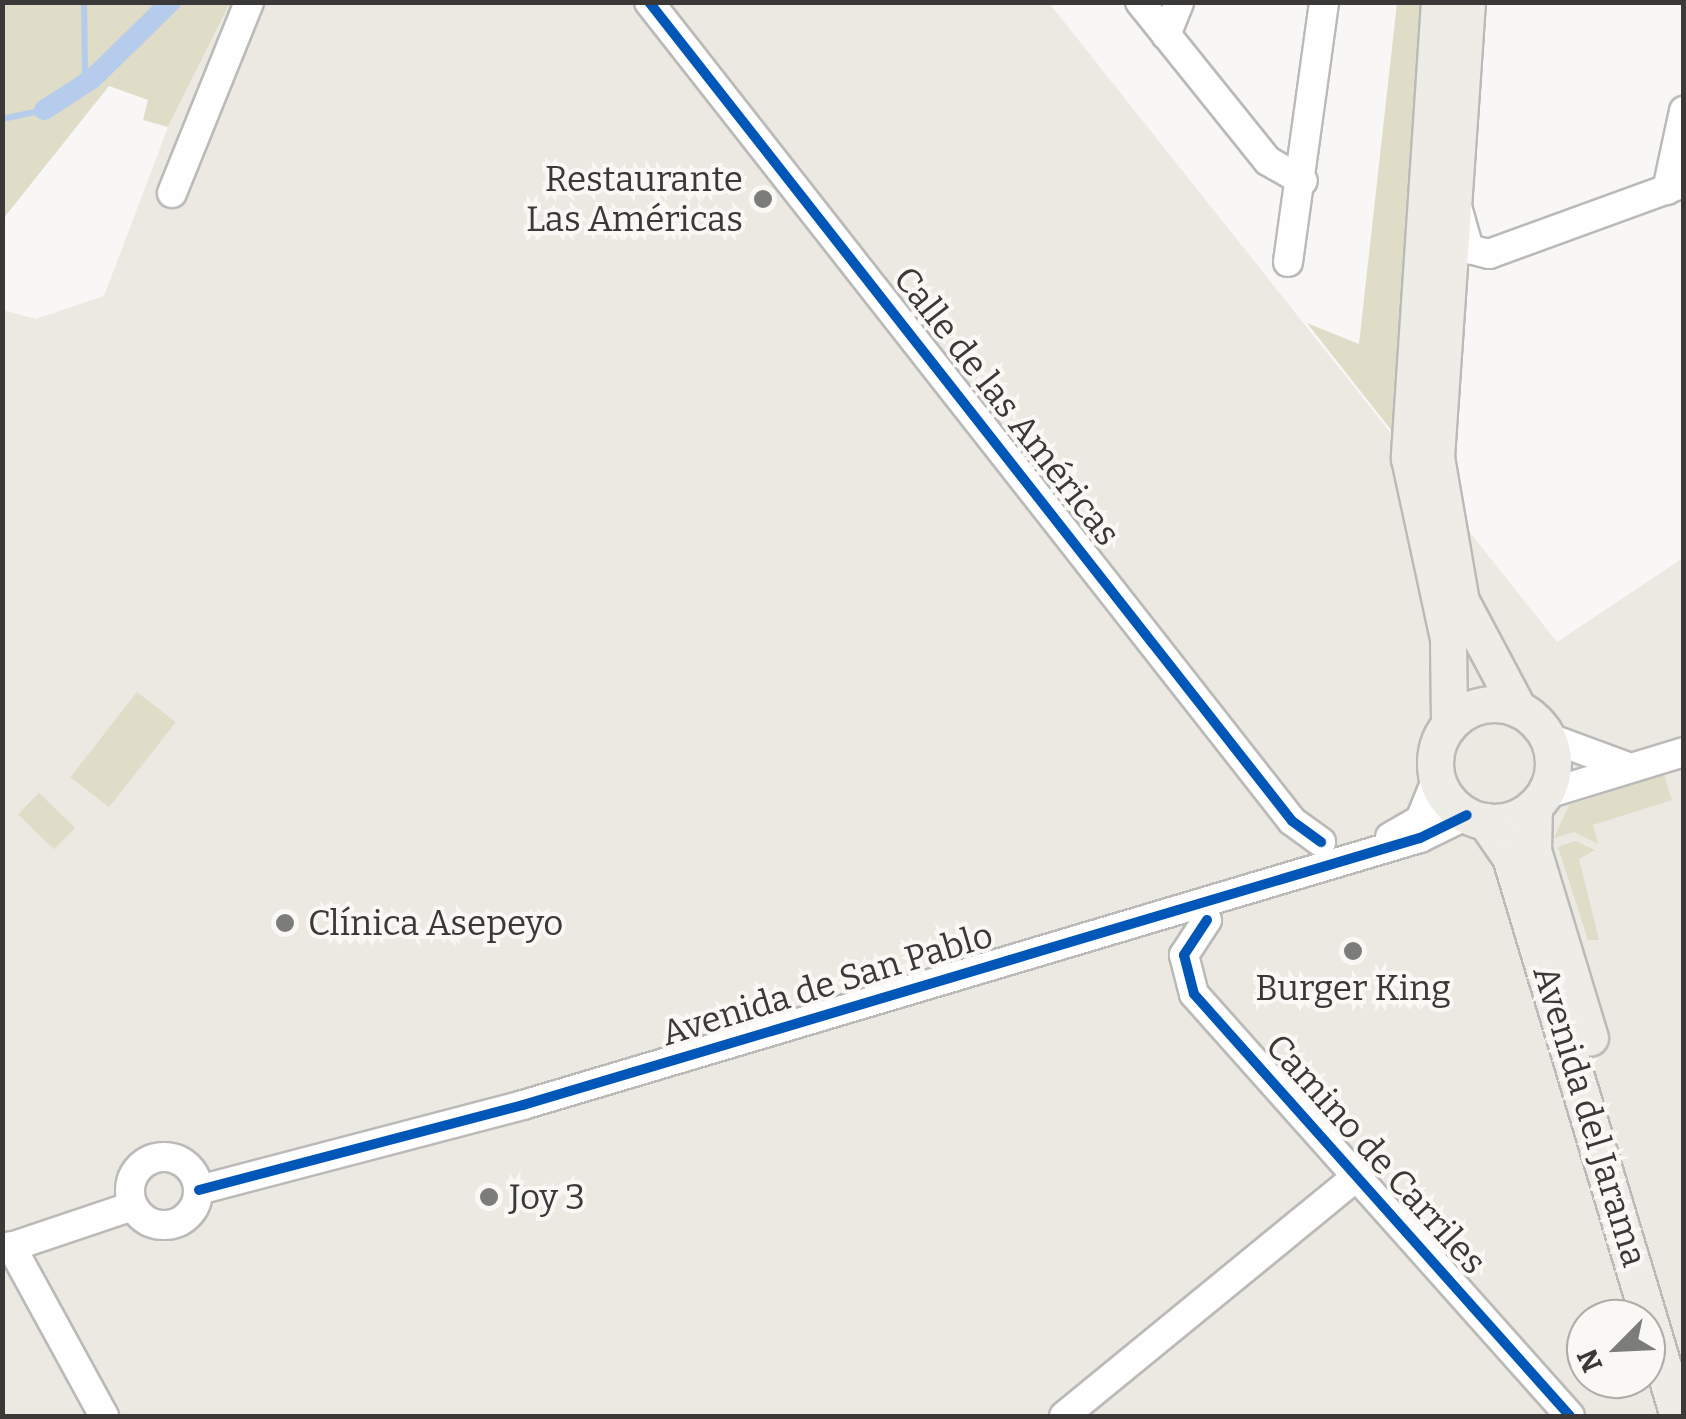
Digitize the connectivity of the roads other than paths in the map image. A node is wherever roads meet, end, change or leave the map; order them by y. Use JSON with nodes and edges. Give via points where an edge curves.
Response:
{"nodes":[{"id":1,"x":249,"y":2,"type":"edge"},
{"id":2,"x":650,"y":2,"type":"edge"},
{"id":3,"x":1140,"y":2,"type":"edge"},
{"id":4,"x":1179,"y":2,"type":"edge"},
{"id":5,"x":1324,"y":2,"type":"edge"},
{"id":6,"x":1439,"y":2,"type":"edge"},
{"id":7,"x":1467,"y":2,"type":"edge"},
{"id":8,"x":1166,"y":35,"type":"junction"},
{"id":9,"x":1683,"y":115,"type":"edge"},
{"id":10,"x":1303,"y":181,"type":"junction"},
{"id":11,"x":1675,"y":187,"type":"edge"},
{"id":12,"x":172,"y":192,"type":"dead end"},
{"id":13,"x":1454,"y":197,"type":"junction"},
{"id":14,"x":1288,"y":262,"type":"dead end"},
{"id":15,"x":1520,"y":710,"type":"junction"},
{"id":16,"x":1450,"y":724,"type":"junction"},
{"id":17,"x":1547,"y":737,"type":"junction"},
{"id":18,"x":1684,"y":752,"type":"edge"},
{"id":19,"x":1637,"y":766,"type":"junction"},
{"id":20,"x":1438,"y":778,"type":"junction"},
{"id":21,"x":1539,"y":801,"type":"junction"},
{"id":22,"x":1476,"y":818,"type":"junction"},
{"id":23,"x":1322,"y":842,"type":"dead end"},
{"id":24,"x":1357,"y":852,"type":"junction"},
{"id":25,"x":1207,"y":920,"type":"dead end"},
{"id":26,"x":1361,"y":1173,"type":"junction"},
{"id":27,"x":198,"y":1190,"type":"junction"},
{"id":28,"x":132,"y":1206,"type":"junction"},
{"id":29,"x":7,"y":1248,"type":"edge"},
{"id":30,"x":1684,"y":1340,"type":"edge"},
{"id":31,"x":104,"y":1416,"type":"edge"},
{"id":32,"x":1064,"y":1416,"type":"edge"},
{"id":33,"x":1570,"y":1416,"type":"edge"},
{"id":34,"x":1678,"y":1416,"type":"edge"}],
"edges":[{"from":1,"to":12,"type":"street"},
{"from":2,"to":23,"type":"street","name":"Calle de las Américas","via":[[1292,821]]},
{"from":3,"to":8,"type":"street"},
{"from":4,"to":8,"type":"street"},
{"from":5,"to":10,"type":"street"},
{"from":6,"to":16,"type":"main road","via":[[1410,458],[1448,639]]},
{"from":7,"to":13,"type":"main road"},
{"from":8,"to":10,"type":"street","via":[[1268,161]]},
{"from":9,"to":11,"type":"street"},
{"from":10,"to":14,"type":"street"},
{"from":11,"to":13,"type":"street","via":[[1489,254],[1469,249]]},
{"from":13,"to":15,"type":"main road","via":[[1436,457],[1462,601]]},
{"from":15,"to":16,"type":"main road","via":[[1482,705]]},
{"from":15,"to":17,"type":"main road"},
{"from":16,"to":20,"type":"main road"},
{"from":17,"to":19,"type":"street","via":[[1589,760]]},
{"from":17,"to":21,"type":"main road","via":[[1553,767]]},
{"from":18,"to":19,"type":"street"},
{"from":19,"to":21,"type":"street"},
{"from":20,"to":22,"type":"main road"},
{"from":20,"to":24,"type":"street","name":"Avenida de San Pablo","via":[[1420,820]]},
{"from":21,"to":22,"type":"main road"},
{"from":21,"to":30,"type":"main road","name":"Avenida del Jarama","via":[[1533,850]]},
{"from":22,"to":24,"type":"street","name":"Avenida de San Pablo"},
{"from":22,"to":34,"type":"main road","name":"Avenida del Jarama","via":[[1510,857]]},
{"from":24,"to":27,"type":"street","name":"Avenida de San Pablo","via":[[523,1105]]},
{"from":25,"to":26,"type":"street","name":"Camino de Carriles","via":[[1184,955],[1194,994]]},
{"from":26,"to":32,"type":"street"},
{"from":26,"to":33,"type":"street","name":"Camino de Carriles"},
{"from":27,"to":28,"type":"street","via":[[191,1214],[172,1222],[148,1222]]},
{"from":27,"to":28,"type":"street","via":[[190,1167],[153,1160],[134,1174]]},
{"from":28,"to":29,"type":"street"},
{"from":29,"to":31,"type":"street"}]}
